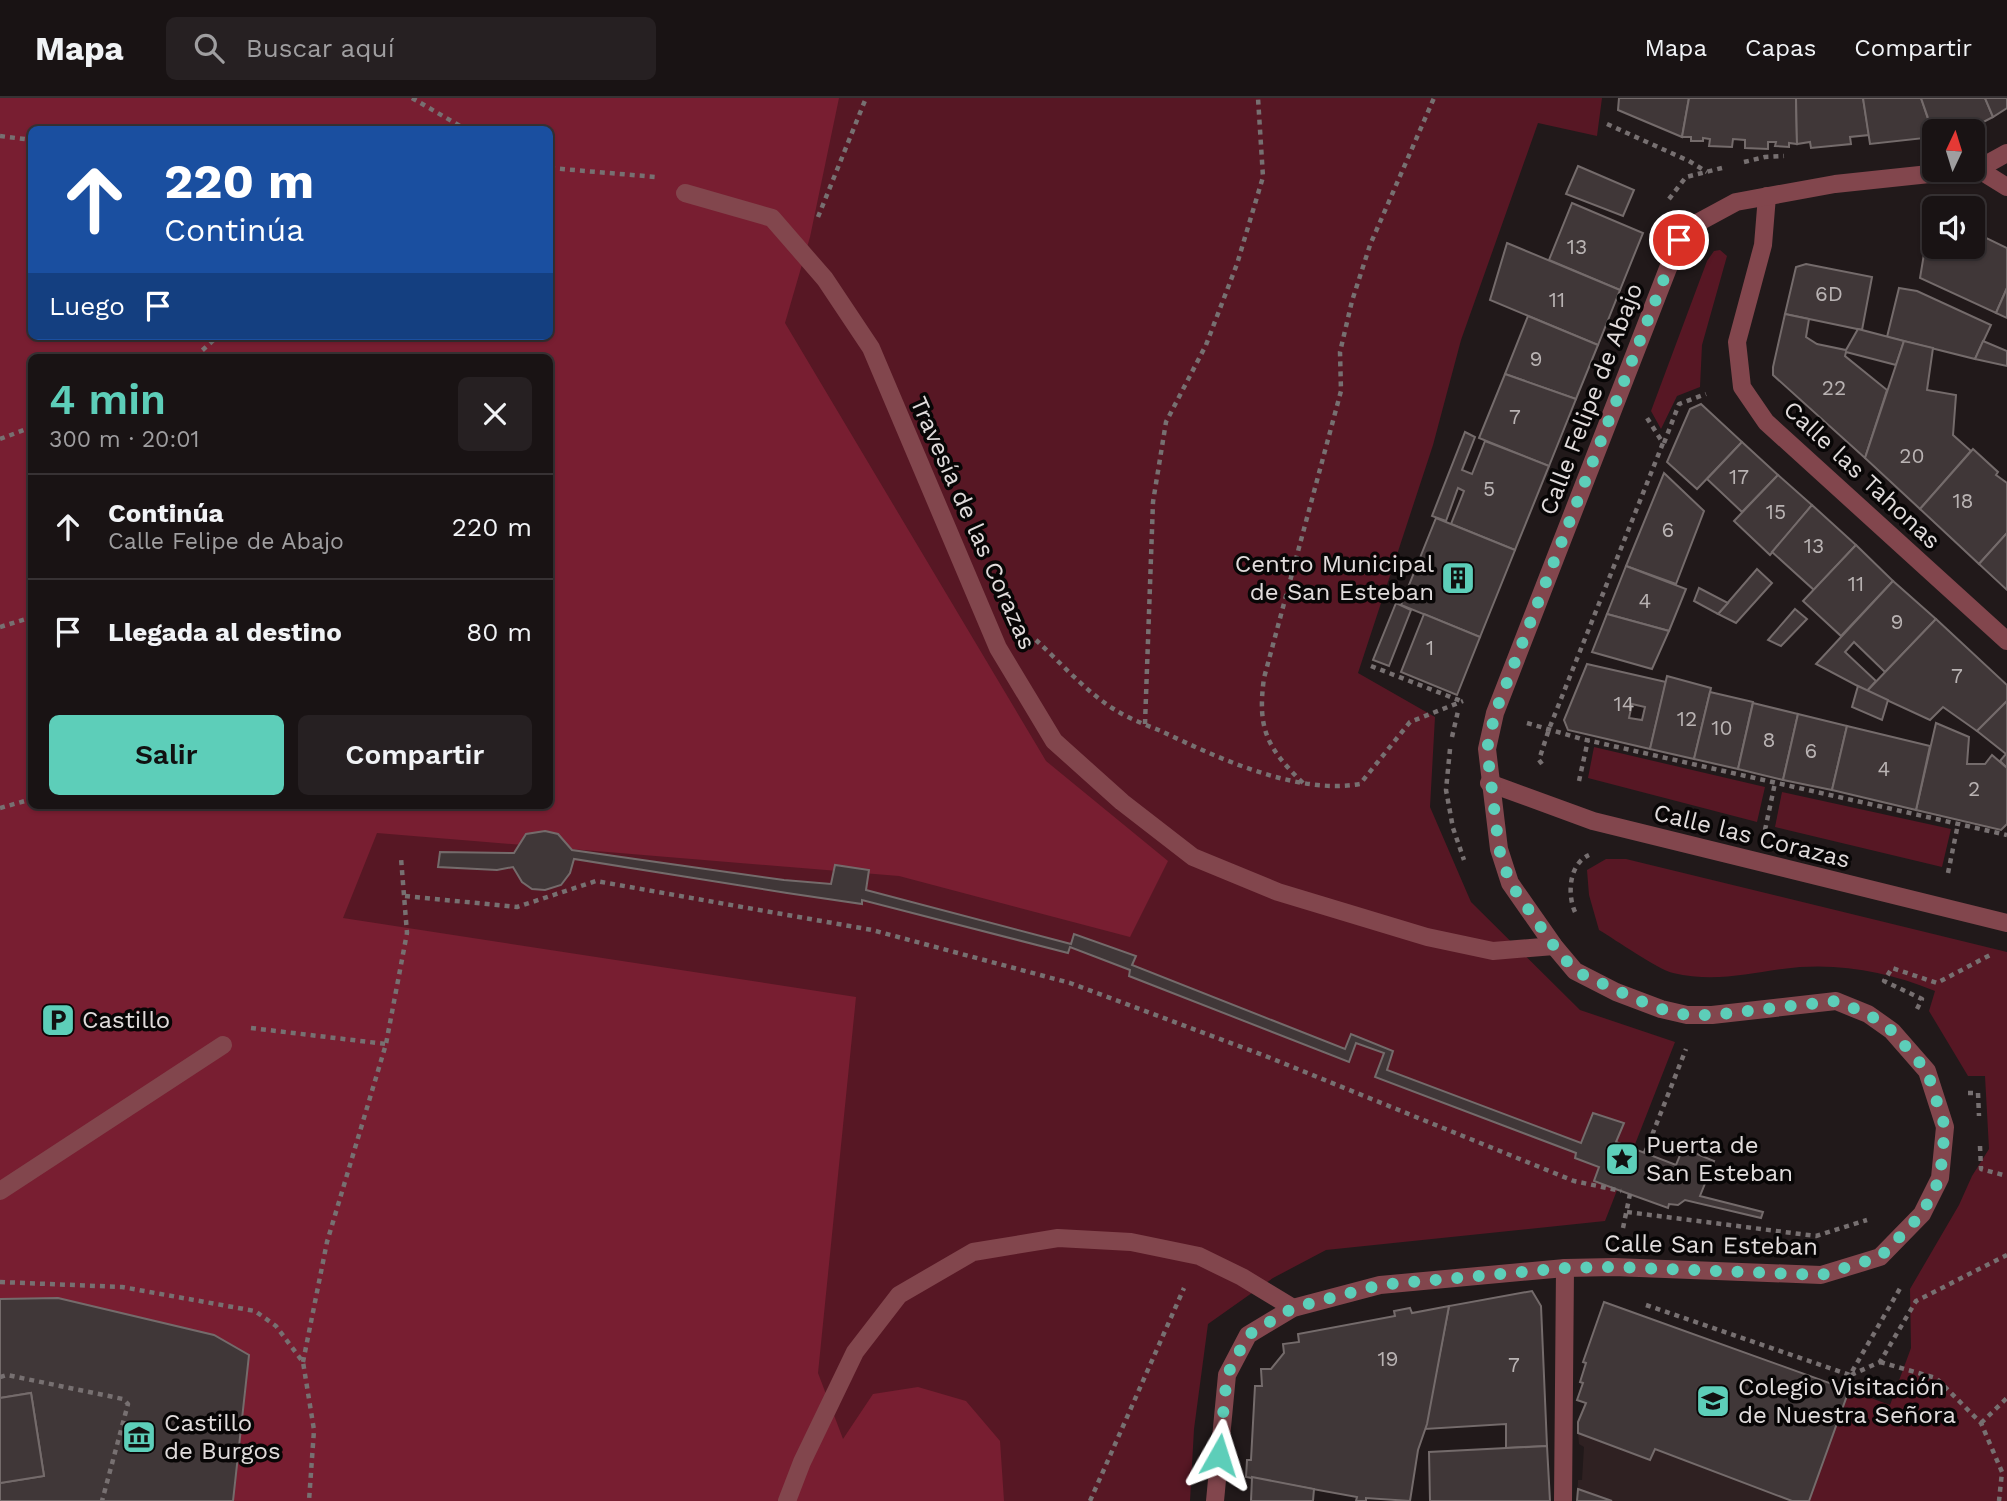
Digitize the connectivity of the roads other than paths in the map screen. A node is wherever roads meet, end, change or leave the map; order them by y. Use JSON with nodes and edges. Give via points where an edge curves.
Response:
{"nodes":[{"id":1,"x":2007,"y":153,"type":"edge"},
{"id":2,"x":1985,"y":163,"type":"edge"},
{"id":3,"x":1922,"y":174,"type":"edge"},
{"id":4,"x":1985,"y":176,"type":"edge"},
{"id":5,"x":2007,"y":187,"type":"edge"},
{"id":6,"x":685,"y":193,"type":"dead end"},
{"id":7,"x":1767,"y":196,"type":"junction"},
{"id":8,"x":2007,"y":640,"type":"edge"},
{"id":9,"x":1489,"y":783,"type":"junction"},
{"id":10,"x":2007,"y":923,"type":"edge"},
{"id":11,"x":1554,"y":946,"type":"junction"},
{"id":12,"x":223,"y":1045,"type":"dead end"},
{"id":13,"x":0,"y":1191,"type":"edge"},
{"id":14,"x":1565,"y":1268,"type":"junction"},
{"id":15,"x":1293,"y":1308,"type":"junction"},
{"id":16,"x":787,"y":1501,"type":"edge"},
{"id":17,"x":1215,"y":1501,"type":"edge"},
{"id":18,"x":1563,"y":1501,"type":"edge"}],
"edges":[{"from":1,"to":2,"type":"street","name":"Calle Felipe de Abajo"},
{"from":3,"to":7,"type":"street","name":"Calle Felipe de Abajo"},
{"from":4,"to":5,"type":"street"},
{"from":6,"to":11,"type":"street","name":"Travesía de las Corazas","via":[[772,218],[825,279],[871,348],[998,649],[1055,741],[1122,802],[1193,857],[1278,892],[1427,937],[1493,951]]},
{"from":7,"to":8,"type":"street","name":"Calle las Tahonas","via":[[1763,245],[1737,342],[1742,387],[1766,422]]},
{"from":7,"to":9,"type":"street","name":"Calle Felipe de Abajo","via":[[1736,202],[1699,222],[1679,240],[1495,713],[1487,749]]},
{"from":9,"to":10,"type":"street","name":"Calle las Corazas","via":[[1593,821]]},
{"from":9,"to":11,"type":"street","name":"Calle San Esteban","via":[[1499,849],[1510,883]]},
{"from":11,"to":14,"type":"street","name":"Calle San Esteban","via":[[1575,971],[1627,996],[1687,1015],[1836,1001],[1868,1014],[1892,1031],[1927,1071],[1945,1127],[1940,1178],[1922,1214],[1880,1257],[1821,1275]]},
{"from":12,"to":13,"type":"street"},
{"from":14,"to":15,"type":"street","name":"Calle San Esteban","via":[[1380,1285]]},
{"from":14,"to":18,"type":"street"},
{"from":15,"to":16,"type":"street","via":[[1199,1256],[1131,1242],[1058,1238],[973,1252],[899,1295],[855,1352]]},
{"from":15,"to":17,"type":"street","name":"Calle San Esteban","via":[[1248,1335],[1227,1375]]}]}
